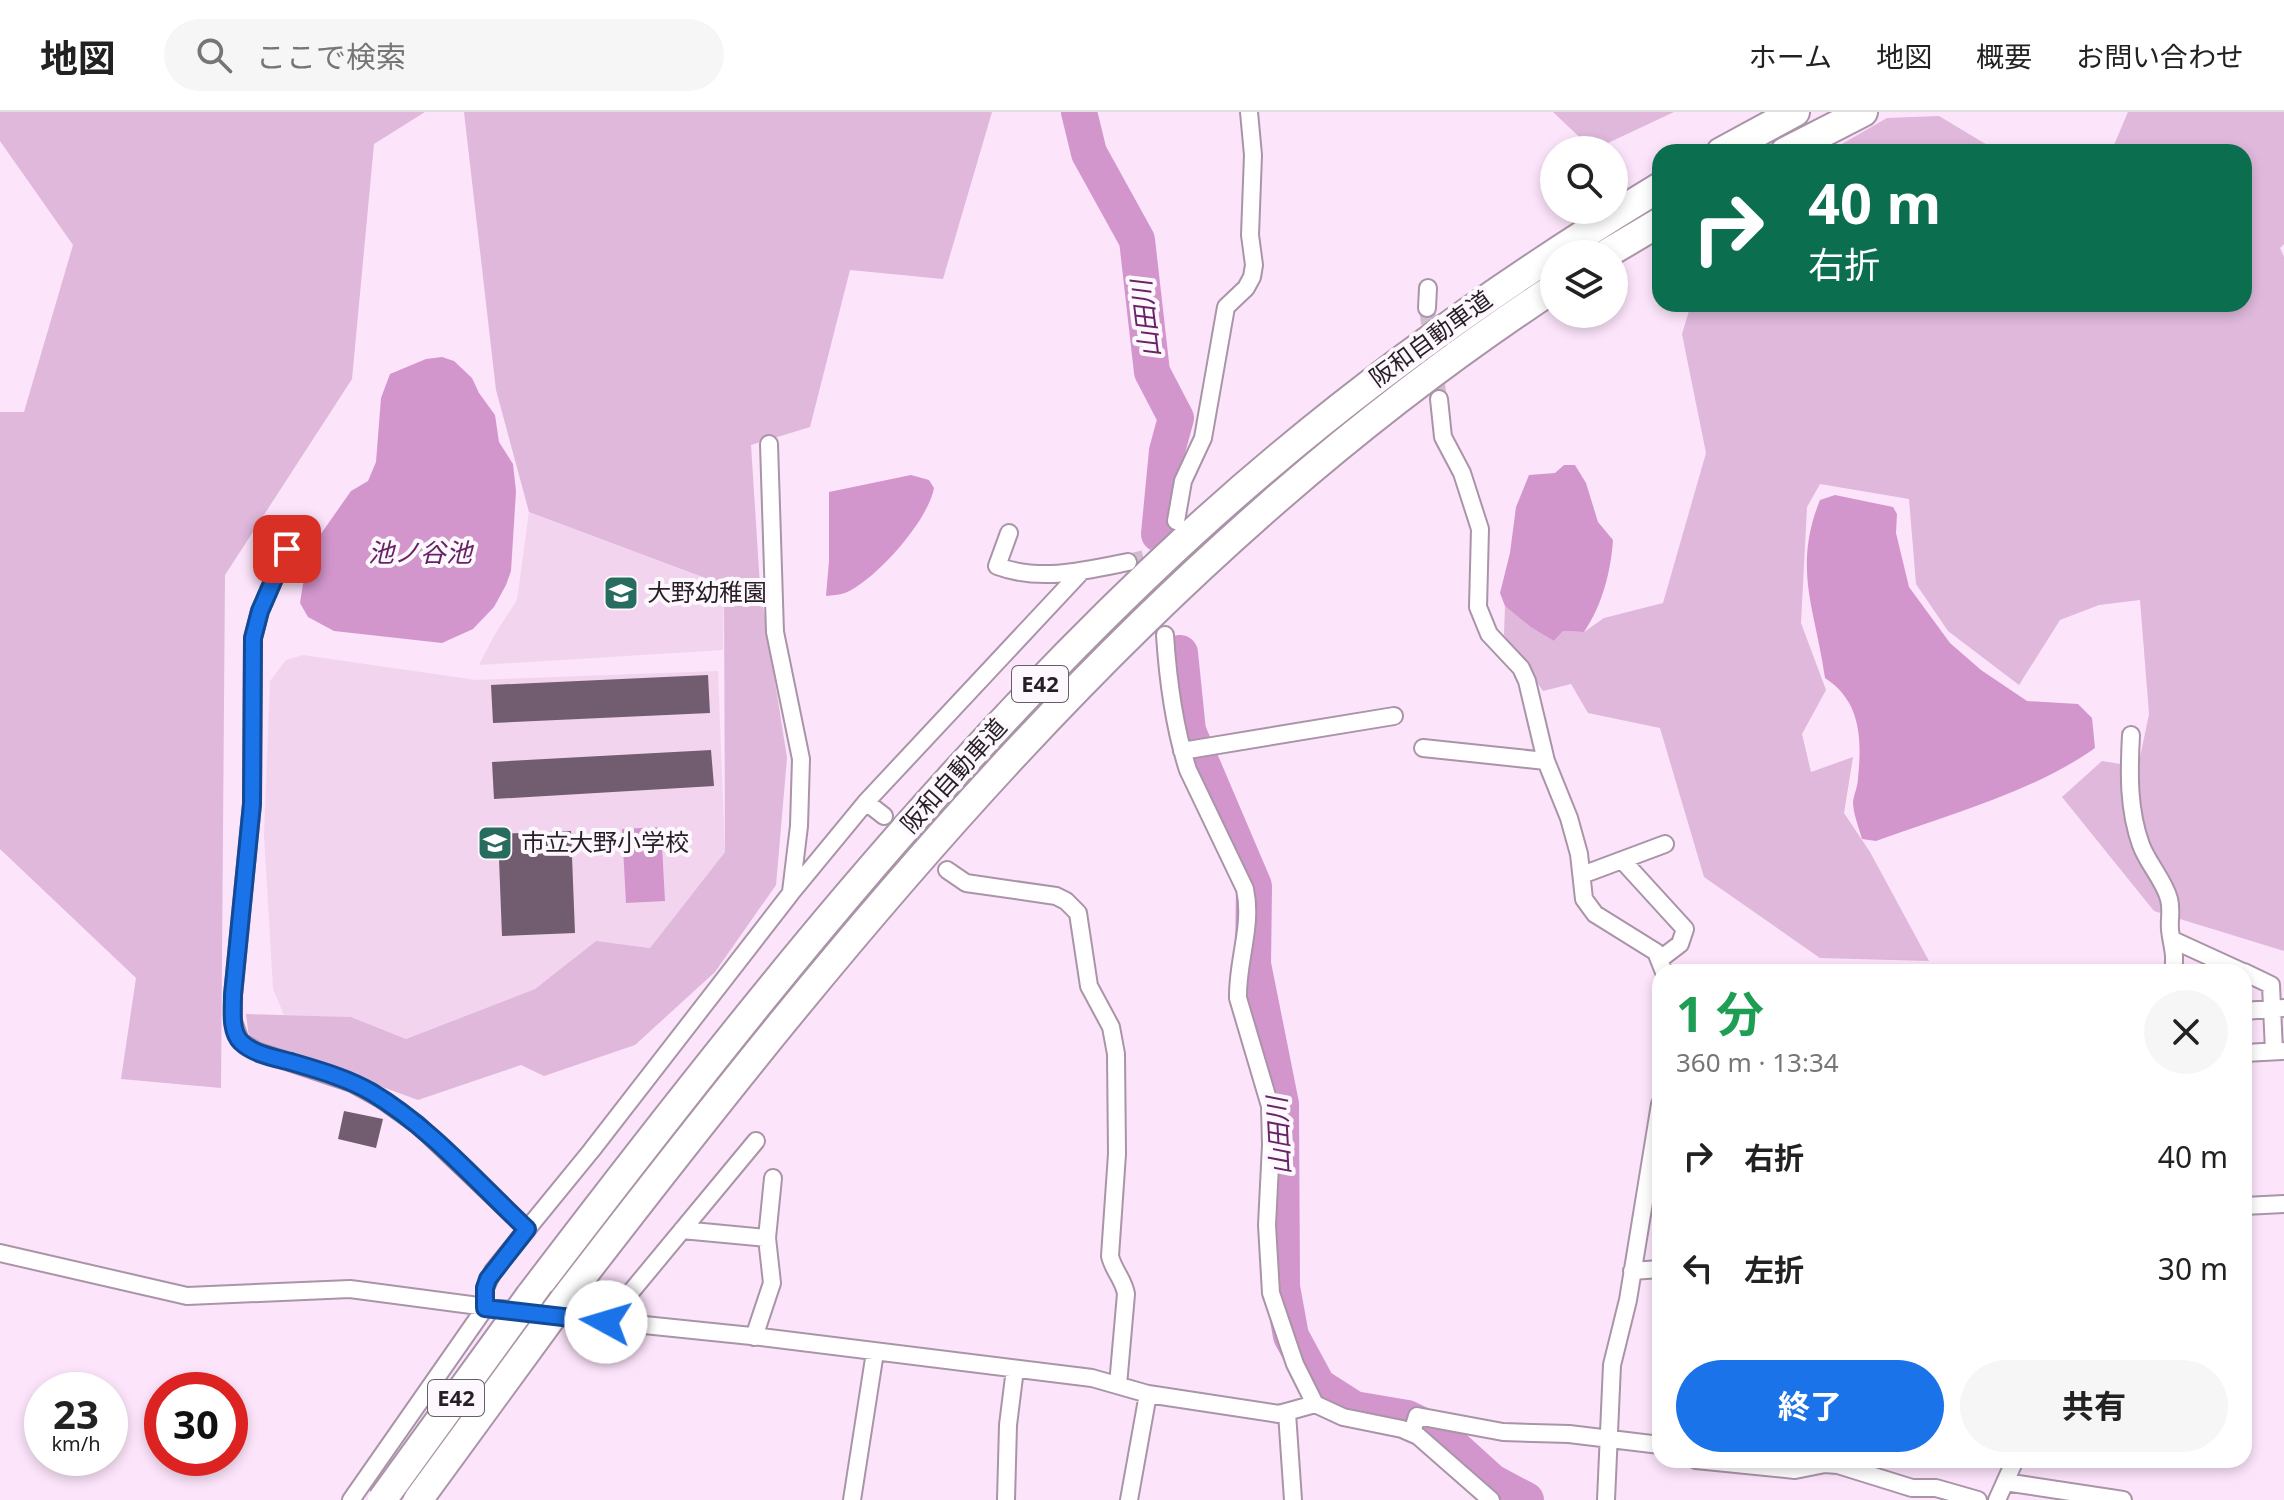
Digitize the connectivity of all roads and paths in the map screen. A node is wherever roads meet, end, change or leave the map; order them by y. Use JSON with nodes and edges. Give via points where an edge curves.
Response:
{"nodes":[{"id":1,"x":1249,"y":112,"type":"edge"},
{"id":2,"x":1795,"y":112,"type":"edge"},
{"id":3,"x":1863,"y":112,"type":"edge"},
{"id":4,"x":1736,"y":144,"type":"edge"},
{"id":5,"x":1801,"y":144,"type":"edge"},
{"id":6,"x":1652,"y":192,"type":"edge"},
{"id":7,"x":1652,"y":227,"type":"edge"},
{"id":8,"x":1628,"y":241,"type":"edge"},
{"id":9,"x":1428,"y":288,"type":"dead end"},
{"id":10,"x":1540,"y":298,"type":"edge"},
{"id":11,"x":1427,"y":308,"type":"tunnel mouth"},
{"id":12,"x":1439,"y":399,"type":"tunnel mouth"},
{"id":13,"x":769,"y":444,"type":"dead end"},
{"id":14,"x":1176,"y":521,"type":"dead end"},
{"id":15,"x":1009,"y":533,"type":"dead end"},
{"id":16,"x":287,"y":549,"type":"dead end"},
{"id":17,"x":1128,"y":562,"type":"tunnel mouth"},
{"id":18,"x":1082,"y":571,"type":"junction"},
{"id":19,"x":1165,"y":635,"type":"dead end"},
{"id":20,"x":1394,"y":716,"type":"dead end"},
{"id":21,"x":2131,"y":735,"type":"dead end"},
{"id":22,"x":1423,"y":748,"type":"dead end"},
{"id":23,"x":1182,"y":751,"type":"junction"},
{"id":24,"x":1546,"y":761,"type":"junction"},
{"id":25,"x":866,"y":802,"type":"junction"},
{"id":26,"x":884,"y":816,"type":"dead end"},
{"id":27,"x":1665,"y":844,"type":"dead end"},
{"id":28,"x":1622,"y":860,"type":"junction"},
{"id":29,"x":947,"y":870,"type":"dead end"},
{"id":30,"x":1582,"y":875,"type":"junction"},
{"id":31,"x":791,"y":893,"type":"junction"},
{"id":32,"x":2173,"y":940,"type":"junction"},
{"id":33,"x":1661,"y":964,"type":"edge"},
{"id":34,"x":1664,"y":964,"type":"edge"},
{"id":35,"x":2174,"y":964,"type":"edge"},
{"id":36,"x":2226,"y":964,"type":"edge"},
{"id":37,"x":2252,"y":976,"type":"edge"},
{"id":38,"x":2278,"y":1009,"type":"edge"},
{"id":39,"x":2252,"y":1011,"type":"edge"},
{"id":40,"x":2279,"y":1051,"type":"edge"},
{"id":41,"x":2252,"y":1053,"type":"edge"},
{"id":42,"x":756,"y":1141,"type":"dead end"},
{"id":43,"x":1652,"y":1171,"type":"edge"},
{"id":44,"x":773,"y":1178,"type":"dead end"},
{"id":45,"x":2284,"y":1204,"type":"edge"},
{"id":46,"x":2252,"y":1206,"type":"edge"},
{"id":47,"x":527,"y":1229,"type":"junction"},
{"id":48,"x":682,"y":1230,"type":"junction"},
{"id":49,"x":767,"y":1238,"type":"junction"},
{"id":50,"x":0,"y":1253,"type":"edge"},
{"id":51,"x":1652,"y":1270,"type":"edge"},
{"id":52,"x":1632,"y":1271,"type":"junction"},
{"id":53,"x":485,"y":1308,"type":"junction"},
{"id":54,"x":606,"y":1322,"type":"junction"},
{"id":55,"x":754,"y":1337,"type":"junction"},
{"id":56,"x":875,"y":1352,"type":"junction"},
{"id":57,"x":1015,"y":1369,"type":"junction"},
{"id":58,"x":1118,"y":1385,"type":"junction"},
{"id":59,"x":1148,"y":1394,"type":"junction"},
{"id":60,"x":1315,"y":1404,"type":"junction"},
{"id":61,"x":1287,"y":1413,"type":"junction"},
{"id":62,"x":1412,"y":1433,"type":"junction"},
{"id":63,"x":1609,"y":1438,"type":"junction"},
{"id":64,"x":1652,"y":1444,"type":"edge"},
{"id":65,"x":1768,"y":1468,"type":"edge"},
{"id":66,"x":1805,"y":1468,"type":"edge"},
{"id":67,"x":1848,"y":1468,"type":"edge"},
{"id":68,"x":2011,"y":1468,"type":"edge"},
{"id":69,"x":2005,"y":1482,"type":"junction"},
{"id":70,"x":351,"y":1500,"type":"edge"},
{"id":71,"x":382,"y":1500,"type":"edge"},
{"id":72,"x":418,"y":1500,"type":"edge"},
{"id":73,"x":852,"y":1500,"type":"edge"},
{"id":74,"x":1006,"y":1500,"type":"edge"},
{"id":75,"x":1129,"y":1500,"type":"edge"},
{"id":76,"x":1293,"y":1500,"type":"edge"},
{"id":77,"x":1491,"y":1500,"type":"edge"},
{"id":78,"x":1606,"y":1500,"type":"edge"},
{"id":79,"x":1978,"y":1500,"type":"edge"},
{"id":80,"x":1997,"y":1500,"type":"edge"},
{"id":81,"x":2123,"y":1500,"type":"edge"}],
"edges":[{"from":1,"to":14,"type":"street","via":[[1252,277],[1226,307],[1203,438],[1183,481]]},
{"from":2,"to":4,"type":"highway"},
{"from":3,"to":5,"type":"highway"},
{"from":6,"to":71,"type":"highway","name":"阪和自動車道","number":"E42","bridge":true,"via":[[1502,287],[1359,392],[1190,534],[1106,616],[946,783],[704,1071],[530,1296]]},
{"from":7,"to":8,"type":"highway"},
{"from":9,"to":11,"type":"street"},
{"from":10,"to":72,"type":"highway","name":"阪和自動車道","number":"E42","bridge":true,"via":[[1446,363],[1290,488],[1049,716],[968,803],[725,1091]]},
{"from":12,"to":24,"type":"street","via":[[1443,437],[1462,473],[1480,529],[1478,607],[1489,634],[1527,681]]},
{"from":13,"to":31,"type":"street","via":[[775,632],[801,759]]},
{"from":15,"to":18,"type":"street","via":[[997,566],[1030,575]]},
{"from":16,"to":47,"type":"street","via":[[253,638],[252,804],[233,995],[235,1032],[256,1051],[352,1083],[381,1099],[418,1125]]},
{"from":17,"to":18,"type":"street"},
{"from":18,"to":25,"type":"street"},
{"from":19,"to":23,"type":"street"},
{"from":20,"to":23,"type":"street"},
{"from":21,"to":32,"type":"street","via":[[2133,811],[2140,843],[2169,897]]},
{"from":22,"to":24,"type":"street"},
{"from":23,"to":60,"type":"street","via":[[1245,889],[1248,923],[1238,998],[1270,1106],[1271,1293]]},
{"from":24,"to":30,"type":"street","via":[[1569,818]]},
{"from":25,"to":26,"type":"street"},
{"from":25,"to":31,"type":"street"},
{"from":27,"to":28,"type":"street"},
{"from":28,"to":30,"type":"street"},
{"from":28,"to":34,"type":"street","via":[[1685,929]]},
{"from":29,"to":58,"type":"street","via":[[966,883],[1056,896],[1078,913],[1089,986],[1111,1027],[1116,1054],[1110,1256],[1126,1294]]},
{"from":30,"to":33,"type":"street","via":[[1584,899],[1595,914],[1656,952]]},
{"from":31,"to":47,"type":"street"},
{"from":32,"to":35,"type":"street"},
{"from":32,"to":36,"type":"street"},
{"from":37,"to":38,"type":"street","via":[[2271,985]]},
{"from":38,"to":39,"type":"street"},
{"from":38,"to":40,"type":"street"},
{"from":40,"to":41,"type":"street"},
{"from":42,"to":48,"type":"street"},
{"from":43,"to":52,"type":"street"},
{"from":44,"to":49,"type":"street"},
{"from":45,"to":46,"type":"street"},
{"from":47,"to":53,"type":"street","via":[[488,1279]]},
{"from":48,"to":49,"type":"street"},
{"from":48,"to":54,"type":"street"},
{"from":49,"to":55,"type":"street","via":[[772,1283]]},
{"from":50,"to":53,"type":"street","via":[[187,1296],[350,1289]]},
{"from":51,"to":52,"type":"street"},
{"from":52,"to":63,"type":"street","via":[[1612,1365]]},
{"from":53,"to":54,"type":"street"},
{"from":53,"to":70,"type":"street"},
{"from":54,"to":55,"type":"street"},
{"from":55,"to":56,"type":"street"},
{"from":56,"to":57,"type":"street"},
{"from":56,"to":73,"type":"street"},
{"from":57,"to":58,"type":"street"},
{"from":57,"to":74,"type":"street"},
{"from":58,"to":59,"type":"street"},
{"from":59,"to":61,"type":"street"},
{"from":59,"to":75,"type":"street"},
{"from":60,"to":61,"type":"street"},
{"from":60,"to":62,"type":"street","via":[[1343,1417]]},
{"from":61,"to":76,"type":"street"},
{"from":62,"to":63,"type":"street","via":[[1417,1416],[1503,1432]]},
{"from":62,"to":77,"type":"street"},
{"from":63,"to":64,"type":"street"},
{"from":63,"to":78,"type":"street"},
{"from":65,"to":66,"type":"street"},
{"from":67,"to":79,"type":"street","via":[[1912,1488],[1936,1488]]},
{"from":68,"to":69,"type":"street"},
{"from":69,"to":80,"type":"street"},
{"from":69,"to":81,"type":"street"}]}
